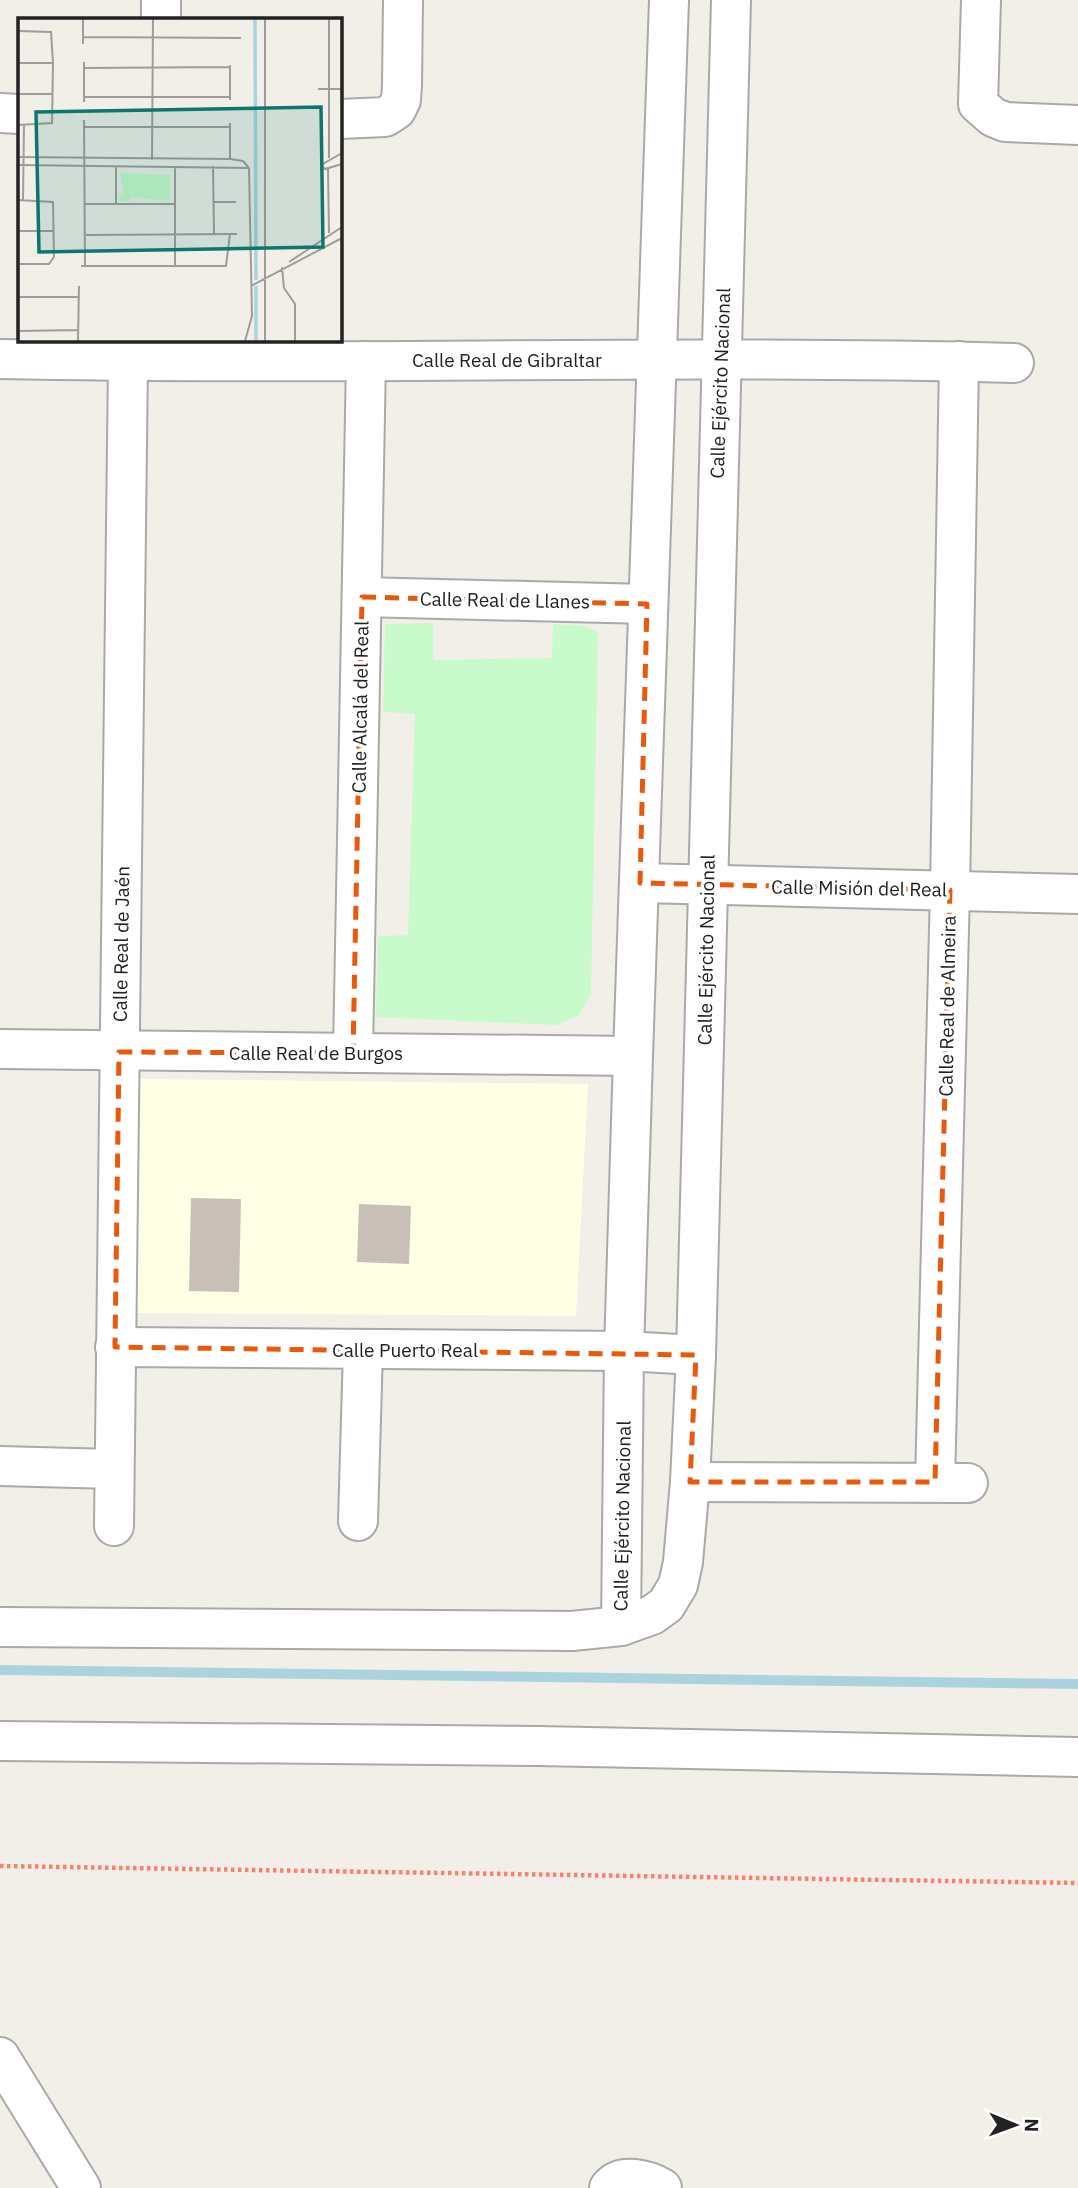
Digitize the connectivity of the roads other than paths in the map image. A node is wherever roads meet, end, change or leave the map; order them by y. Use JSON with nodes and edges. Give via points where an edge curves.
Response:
{"nodes":[{"id":1,"x":161,"y":0,"type":"edge"},
{"id":2,"x":403,"y":0,"type":"edge"},
{"id":3,"x":669,"y":0,"type":"edge"},
{"id":4,"x":731,"y":0,"type":"edge"},
{"id":5,"x":981,"y":0,"type":"edge"},
{"id":6,"x":161,"y":18,"type":"edge"},
{"id":7,"x":0,"y":113,"type":"edge"},
{"id":8,"x":18,"y":114,"type":"edge"},
{"id":9,"x":341,"y":118,"type":"edge"},
{"id":10,"x":1078,"y":125,"type":"edge"},
{"id":11,"x":0,"y":359,"type":"edge"},
{"id":12,"x":655,"y":359,"type":"junction"},
{"id":13,"x":721,"y":360,"type":"junction"},
{"id":14,"x":128,"y":361,"type":"junction"},
{"id":15,"x":366,"y":361,"type":"junction"},
{"id":16,"x":959,"y":361,"type":"junction"},
{"id":17,"x":1014,"y":363,"type":"dead end"},
{"id":18,"x":362,"y":597,"type":"junction"},
{"id":19,"x":647,"y":604,"type":"junction"},
{"id":20,"x":640,"y":883,"type":"junction"},
{"id":21,"x":708,"y":885,"type":"junction"},
{"id":22,"x":950,"y":890,"type":"junction"},
{"id":23,"x":1078,"y":894,"type":"edge"},
{"id":24,"x":0,"y":1049,"type":"edge"},
{"id":25,"x":119,"y":1052,"type":"junction"},
{"id":26,"x":353,"y":1053,"type":"junction"},
{"id":27,"x":633,"y":1056,"type":"junction"},
{"id":28,"x":115,"y":1348,"type":"junction"},
{"id":29,"x":363,"y":1350,"type":"junction"},
{"id":30,"x":624,"y":1352,"type":"junction"},
{"id":31,"x":696,"y":1355,"type":"junction"},
{"id":32,"x":0,"y":1466,"type":"edge"},
{"id":33,"x":113,"y":1469,"type":"junction"},
{"id":34,"x":690,"y":1482,"type":"junction"},
{"id":35,"x":358,"y":1521,"type":"dead end"},
{"id":36,"x":114,"y":1526,"type":"dead end"},
{"id":37,"x":0,"y":1626,"type":"edge"},
{"id":38,"x":621,"y":1626,"type":"junction"},
{"id":39,"x":0,"y":1741,"type":"edge"},
{"id":40,"x":1078,"y":1757,"type":"edge"},
{"id":41,"x":0,"y":2057,"type":"edge"},
{"id":42,"x":81,"y":2188,"type":"edge"},
{"id":43,"x":609,"y":2188,"type":"edge"},
{"id":44,"x":662,"y":2188,"type":"edge"}],
"edges":[{"from":1,"to":6,"type":"street"},
{"from":2,"to":9,"type":"street","via":[[401,100],[396,110],[385,117]]},
{"from":3,"to":12,"type":"street","name":"Calle Ejército Nacional"},
{"from":4,"to":13,"type":"street","name":"Calle Ejército Nacional"},
{"from":5,"to":10,"type":"street","via":[[978,104],[1005,122]]},
{"from":7,"to":8,"type":"street"},
{"from":11,"to":14,"type":"street","name":"Calle Real de Gibraltar"},
{"from":12,"to":13,"type":"street","name":"Calle Real de Gibraltar"},
{"from":12,"to":15,"type":"street","name":"Calle Real de Gibraltar"},
{"from":12,"to":19,"type":"street","name":"Calle Ejército Nacional"},
{"from":13,"to":16,"type":"street","name":"Calle Real de Gibraltar"},
{"from":13,"to":21,"type":"street","name":"Calle Ejército Nacional"},
{"from":14,"to":15,"type":"street","name":"Calle Real de Gibraltar"},
{"from":14,"to":25,"type":"street","name":"Calle Real de Jaén"},
{"from":15,"to":18,"type":"street","name":"Calle Alcalá del Real"},
{"from":16,"to":17,"type":"street","name":"Calle Real de Gibraltar"},
{"from":16,"to":22,"type":"street","name":"Calle Real de Almeira"},
{"from":18,"to":19,"type":"street","name":"Calle Real de Llanes"},
{"from":18,"to":26,"type":"street","name":"Calle Alcalá del Real"},
{"from":19,"to":20,"type":"street","name":"Calle Ejército Nacional"},
{"from":20,"to":21,"type":"street","name":"Calle Misión del Real"},
{"from":20,"to":27,"type":"street","name":"Calle Ejército Nacional"},
{"from":21,"to":22,"type":"street","name":"Calle Misión del Real"},
{"from":21,"to":31,"type":"street","name":"Calle Ejército Nacional"},
{"from":22,"to":23,"type":"street","name":"Calle Misión del Real"},
{"from":22,"to":34,"type":"street","name":"Calle Real de Almeira","via":[[952,1483]]},
{"from":24,"to":25,"type":"street","name":"Calle Real de Burgos"},
{"from":25,"to":26,"type":"street","name":"Calle Real de Burgos"},
{"from":25,"to":28,"type":"street","name":"Calle Real de Jaén"},
{"from":26,"to":27,"type":"street","name":"Calle Real de Burgos"},
{"from":27,"to":30,"type":"street","name":"Calle Ejército Nacional"},
{"from":28,"to":29,"type":"street","name":"Calle Puerto Real"},
{"from":28,"to":33,"type":"street","name":"Calle Real de Jaén"},
{"from":29,"to":30,"type":"street","name":"Calle Puerto Real"},
{"from":29,"to":35,"type":"street"},
{"from":30,"to":31,"type":"street","name":"Calle Puerto Real"},
{"from":30,"to":38,"type":"street","name":"Calle Ejército Nacional"},
{"from":31,"to":34,"type":"street","name":"Calle Ejército Nacional"},
{"from":32,"to":33,"type":"street"},
{"from":33,"to":36,"type":"street","name":"Calle Real de Jaén"},
{"from":34,"to":38,"type":"street","name":"Calle Ejército Nacional","via":[[678,1585],[666,1605]]},
{"from":37,"to":38,"type":"street","via":[[537,1632]]},
{"from":39,"to":40,"type":"street"},
{"from":41,"to":42,"type":"street"},
{"from":43,"to":44,"type":"street","via":[[631,2178]]}]}
